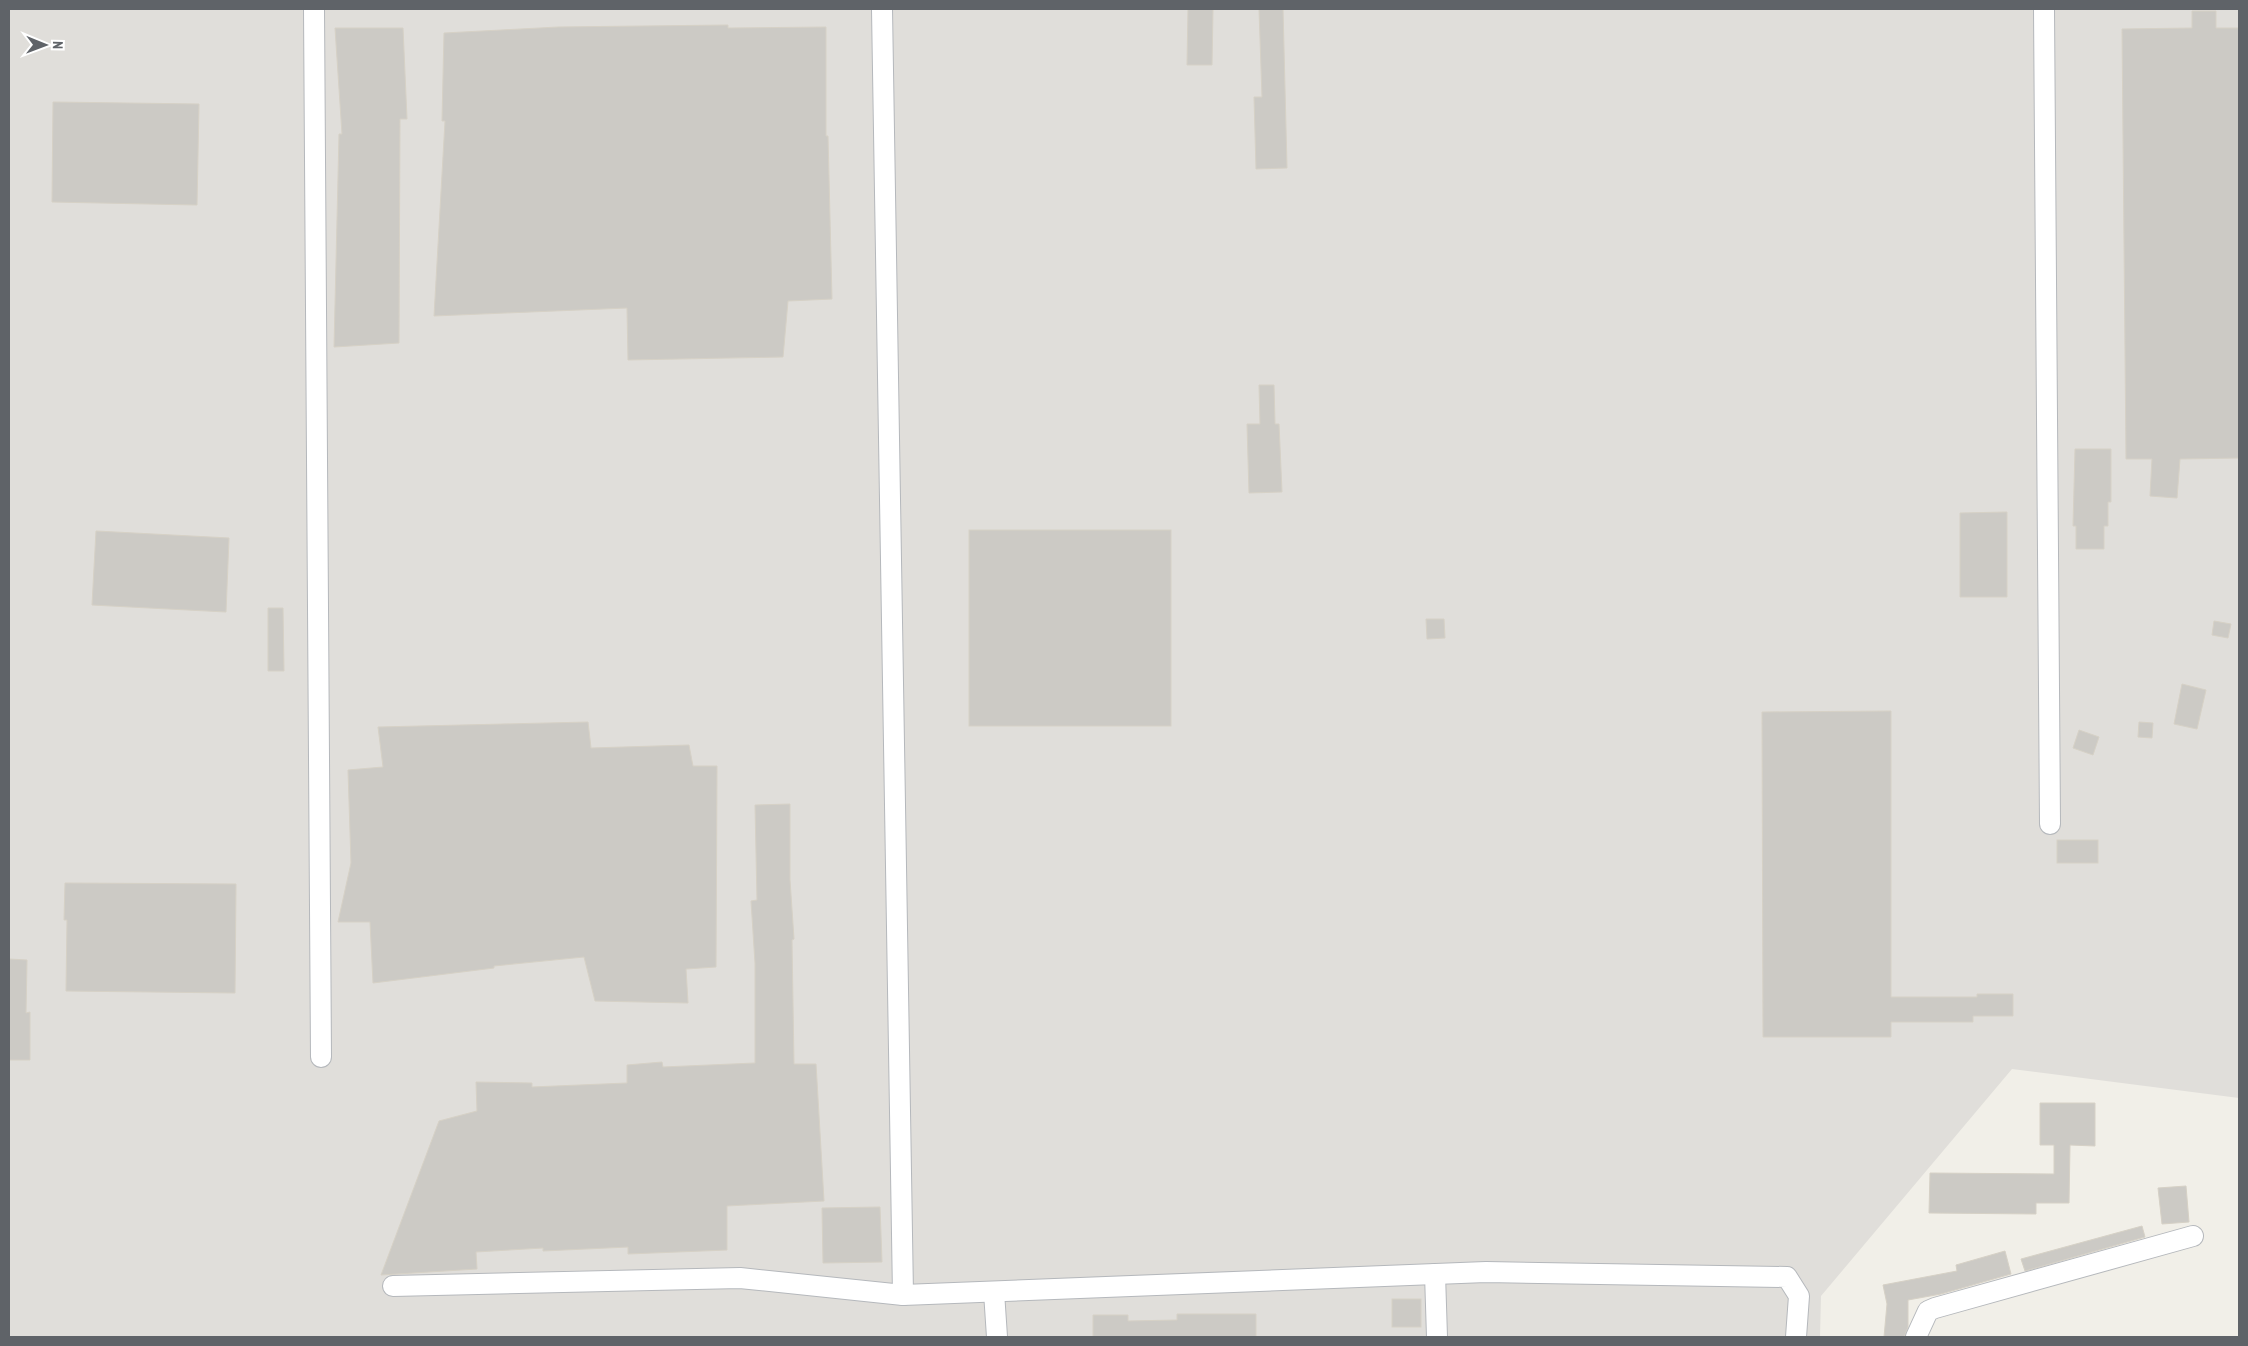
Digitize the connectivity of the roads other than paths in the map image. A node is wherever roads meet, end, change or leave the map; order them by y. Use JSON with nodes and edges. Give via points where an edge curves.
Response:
{"nodes":[{"id":1,"x":314,"y":9,"type":"edge"},
{"id":2,"x":882,"y":9,"type":"edge"},
{"id":3,"x":2044,"y":9,"type":"edge"},
{"id":4,"x":2050,"y":824,"type":"dead end"},
{"id":5,"x":321,"y":1057,"type":"dead end"},
{"id":6,"x":2193,"y":1236,"type":"dead end"},
{"id":7,"x":1435,"y":1274,"type":"junction"},
{"id":8,"x":393,"y":1286,"type":"dead end"},
{"id":9,"x":994,"y":1292,"type":"junction"},
{"id":10,"x":903,"y":1295,"type":"junction"},
{"id":11,"x":998,"y":1337,"type":"edge"},
{"id":12,"x":1437,"y":1337,"type":"edge"},
{"id":13,"x":1796,"y":1337,"type":"edge"},
{"id":14,"x":1916,"y":1337,"type":"edge"}],
"edges":[{"from":1,"to":5,"type":"street"},
{"from":2,"to":10,"type":"street"},
{"from":3,"to":4,"type":"street"},
{"from":6,"to":14,"type":"street","via":[[1935,1308],[1928,1311]]},
{"from":7,"to":9,"type":"street"},
{"from":7,"to":12,"type":"street"},
{"from":7,"to":13,"type":"street","via":[[1486,1272],[1787,1278],[1799,1296]]},
{"from":8,"to":10,"type":"street","via":[[740,1278]]},
{"from":9,"to":10,"type":"street"},
{"from":9,"to":11,"type":"street"}]}
